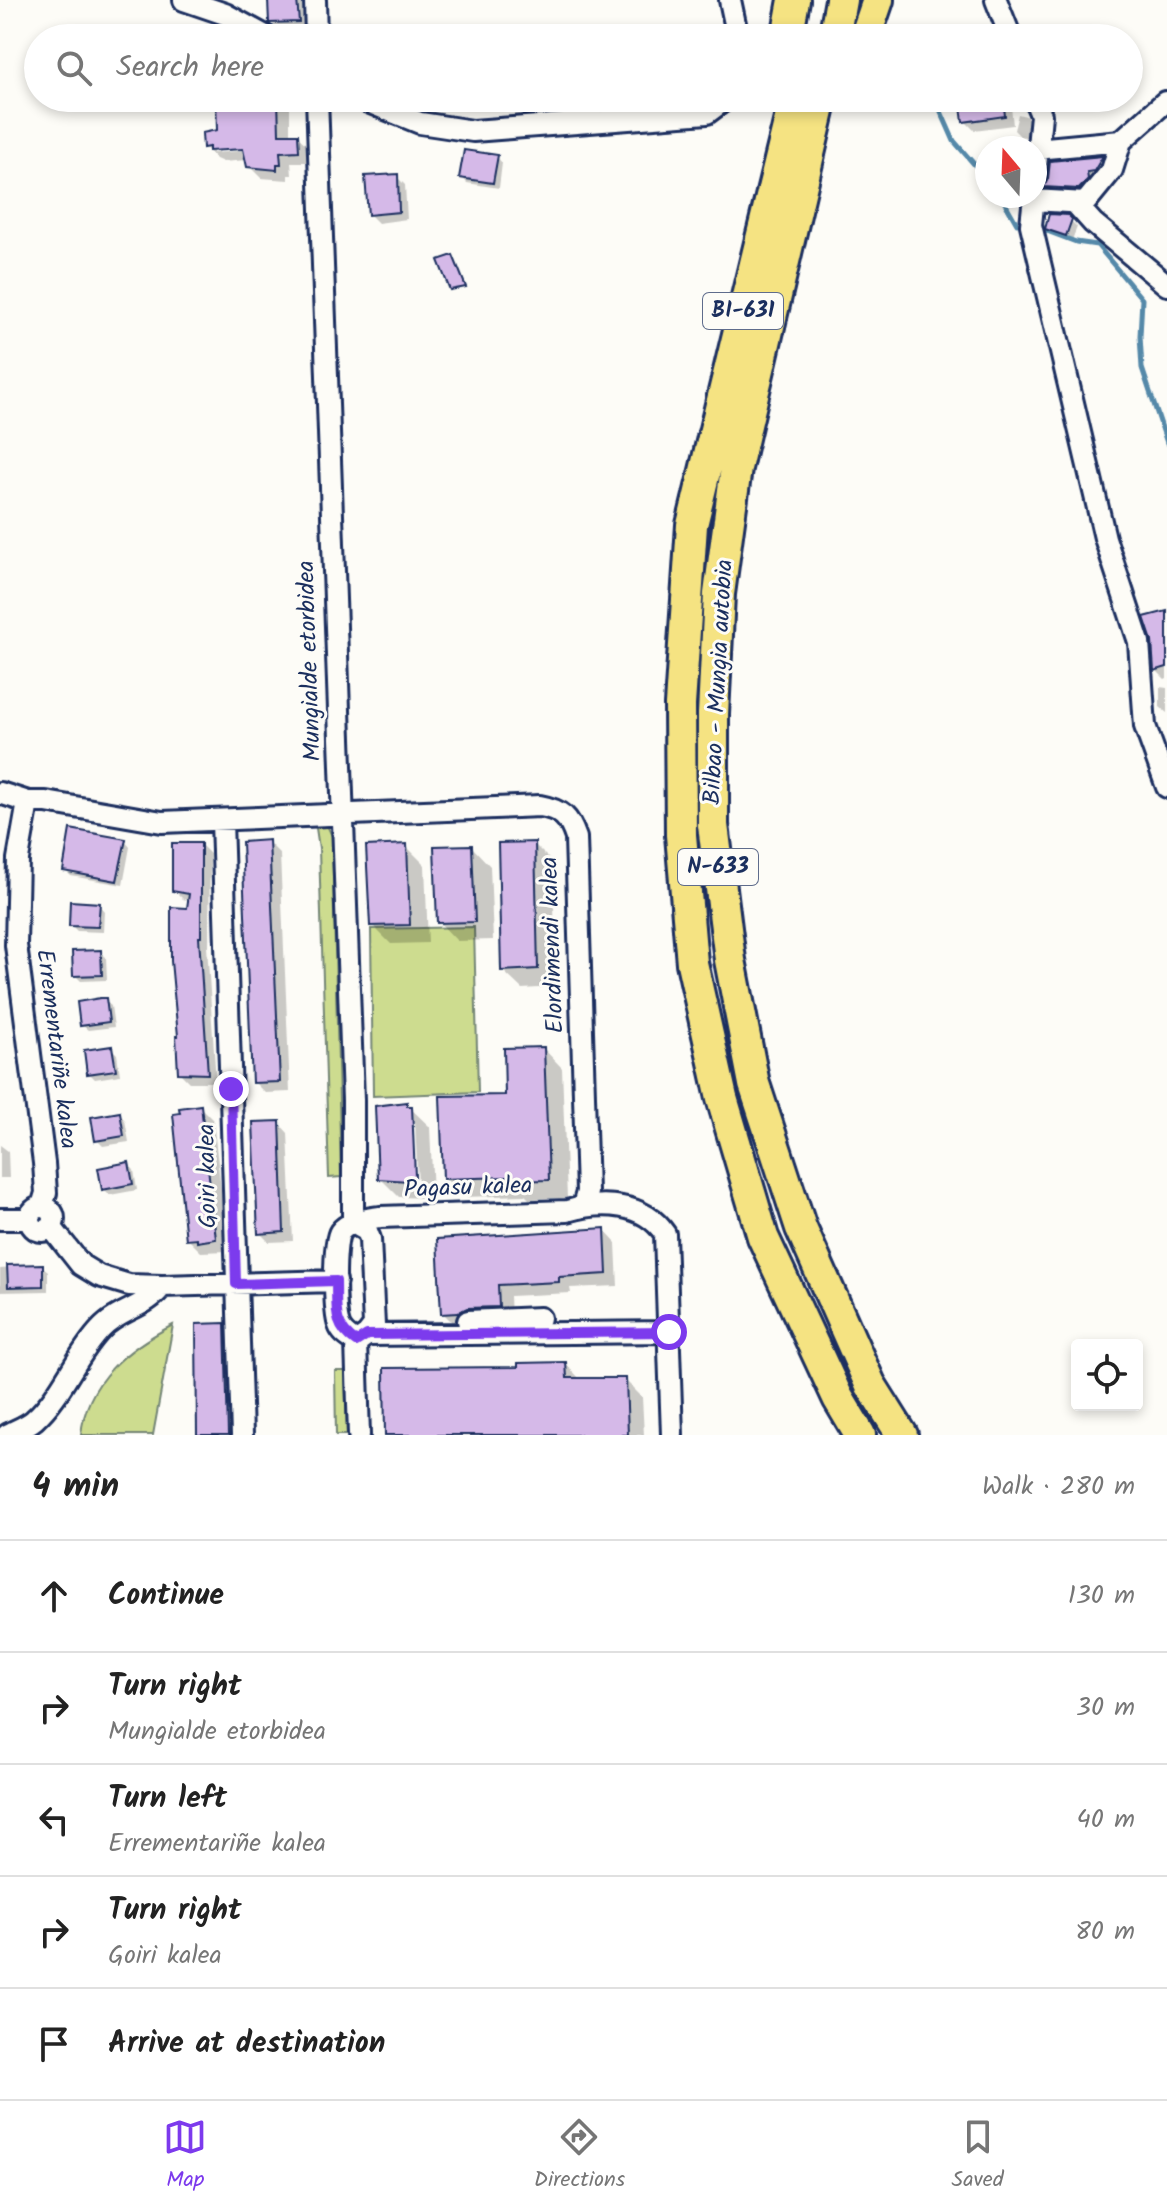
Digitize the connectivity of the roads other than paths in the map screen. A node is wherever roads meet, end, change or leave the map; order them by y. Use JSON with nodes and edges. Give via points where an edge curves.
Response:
{"nodes":[{"id":1,"x":184,"y":0,"type":"edge"},
{"id":2,"x":315,"y":0,"type":"edge"},
{"id":3,"x":730,"y":0,"type":"edge"},
{"id":4,"x":794,"y":0,"type":"edge"},
{"id":5,"x":813,"y":0,"type":"edge"},
{"id":6,"x":841,"y":0,"type":"edge"},
{"id":7,"x":878,"y":0,"type":"edge"},
{"id":8,"x":996,"y":0,"type":"edge"},
{"id":9,"x":243,"y":24,"type":"edge"},
{"id":10,"x":316,"y":24,"type":"edge"},
{"id":11,"x":735,"y":24,"type":"edge"},
{"id":12,"x":790,"y":24,"type":"edge"},
{"id":13,"x":809,"y":24,"type":"edge"},
{"id":14,"x":837,"y":24,"type":"edge"},
{"id":15,"x":870,"y":24,"type":"edge"},
{"id":16,"x":1005,"y":24,"type":"edge"},
{"id":17,"x":1165,"y":102,"type":"dead end"},
{"id":18,"x":317,"y":112,"type":"edge"},
{"id":19,"x":393,"y":112,"type":"edge"},
{"id":20,"x":708,"y":112,"type":"edge"},
{"id":21,"x":772,"y":112,"type":"edge"},
{"id":22,"x":792,"y":112,"type":"edge"},
{"id":23,"x":819,"y":112,"type":"edge"},
{"id":24,"x":839,"y":112,"type":"edge"},
{"id":25,"x":1040,"y":112,"type":"edge"},
{"id":26,"x":1038,"y":136,"type":"edge"},
{"id":27,"x":1121,"y":141,"type":"junction"},
{"id":28,"x":1047,"y":148,"type":"edge"},
{"id":29,"x":1047,"y":200,"type":"edge"},
{"id":30,"x":1075,"y":203,"type":"junction"},
{"id":31,"x":1032,"y":208,"type":"edge"},
{"id":32,"x":784,"y":272,"type":"junction"},
{"id":33,"x":1167,"y":285,"type":"edge"},
{"id":34,"x":692,"y":525,"type":"junction"},
{"id":35,"x":1167,"y":787,"type":"edge"},
{"id":36,"x":0,"y":793,"type":"edge"},
{"id":37,"x":28,"y":802,"type":"junction"},
{"id":38,"x":341,"y":813,"type":"junction"},
{"id":39,"x":222,"y":821,"type":"junction"},
{"id":40,"x":583,"y":1206,"type":"junction"},
{"id":41,"x":36,"y":1212,"type":"junction"},
{"id":42,"x":0,"y":1219,"type":"edge"},
{"id":43,"x":353,"y":1223,"type":"junction"},
{"id":44,"x":109,"y":1280,"type":"junction"},
{"id":45,"x":336,"y":1281,"type":"junction"},
{"id":46,"x":236,"y":1284,"type":"junction"},
{"id":47,"x":162,"y":1286,"type":"junction"},
{"id":48,"x":113,"y":1318,"type":"junction"},
{"id":49,"x":540,"y":1318,"type":"dead end"},
{"id":50,"x":669,"y":1332,"type":"junction"},
{"id":51,"x":366,"y":1335,"type":"junction"},
{"id":52,"x":7,"y":1435,"type":"edge"},
{"id":53,"x":242,"y":1435,"type":"edge"},
{"id":54,"x":359,"y":1435,"type":"edge"},
{"id":55,"x":672,"y":1435,"type":"edge"},
{"id":56,"x":860,"y":1435,"type":"edge"},
{"id":57,"x":902,"y":1435,"type":"edge"}],
"edges":[{"from":1,"to":9,"type":"street"},
{"from":2,"to":10,"type":"street"},
{"from":3,"to":11,"type":"street"},
{"from":4,"to":12,"type":"highway"},
{"from":5,"to":13,"type":"highway"},
{"from":6,"to":14,"type":"highway"},
{"from":7,"to":15,"type":"highway"},
{"from":8,"to":16,"type":"street"},
{"from":17,"to":27,"type":"street"},
{"from":18,"to":38,"type":"street","name":"Mungialde etorbidea"},
{"from":19,"to":20,"type":"street","via":[[420,123],[473,131]]},
{"from":21,"to":34,"type":"highway","number":"N-633","via":[[703,397]]},
{"from":22,"to":34,"type":"highway","name":"Bilbao - Mungia autobia","number":"BI-631"},
{"from":23,"to":32,"type":"highway","name":"Bilbao - Mungia autobia","number":"BI-631"},
{"from":24,"to":32,"type":"highway"},
{"from":25,"to":26,"type":"street"},
{"from":27,"to":28,"type":"street"},
{"from":27,"to":30,"type":"street","via":[[1112,170],[1085,203]]},
{"from":29,"to":30,"type":"street"},
{"from":30,"to":33,"type":"street"},
{"from":31,"to":35,"type":"street","via":[[1031,225],[1105,538],[1139,642],[1145,726]]},
{"from":32,"to":57,"type":"highway","name":"Bilbao - Mungia autobia","number":"N-633","via":[[736,468],[719,594],[713,825],[730,960],[754,1084],[801,1228],[870,1384]]},
{"from":34,"to":56,"type":"highway","name":"Bilbao - Mungia autobia","number":"N-633","via":[[680,705],[681,835],[692,963],[719,1088],[763,1237]]},
{"from":36,"to":37,"type":"street"},
{"from":37,"to":39,"type":"street","via":[[162,822]]},
{"from":37,"to":41,"type":"street","name":"Errementariñe kalea","via":[[18,859],[16,945],[44,1163],[46,1193]]},
{"from":38,"to":39,"type":"street"},
{"from":38,"to":40,"type":"street","name":"Elordimendi kalea","via":[[540,806],[556,809],[571,823],[577,853],[587,1192]]},
{"from":38,"to":43,"type":"street","name":"Mungialde etorbidea"},
{"from":39,"to":46,"type":"street","name":"Goiri kalea"},
{"from":40,"to":43,"type":"street","name":"Pagasu kalea"},
{"from":40,"to":50,"type":"street","name":"Pagasu kalea","via":[[625,1207],[656,1221],[665,1234]]},
{"from":41,"to":42,"type":"street"},
{"from":41,"to":44,"type":"street","via":[[52,1212],[51,1227],[81,1265]]},
{"from":43,"to":45,"type":"street","name":"Mungialde etorbidea","via":[[336,1239]]},
{"from":43,"to":51,"type":"street","name":"Mungialde etorbidea","via":[[370,1239]]},
{"from":44,"to":47,"type":"street"},
{"from":44,"to":48,"type":"street"},
{"from":45,"to":46,"type":"street"},
{"from":45,"to":51,"type":"street","name":"Mungialde etorbidea","via":[[338,1322],[344,1334]]},
{"from":46,"to":47,"type":"street"},
{"from":46,"to":53,"type":"street","name":"Goiri kalea"},
{"from":47,"to":48,"type":"street","via":[[155,1296]]},
{"from":48,"to":52,"type":"street","via":[[82,1351],[33,1421]]},
{"from":49,"to":51,"type":"street"},
{"from":50,"to":51,"type":"street"},
{"from":50,"to":55,"type":"street"},
{"from":51,"to":54,"type":"street","name":"Mungialde etorbidea"}]}
